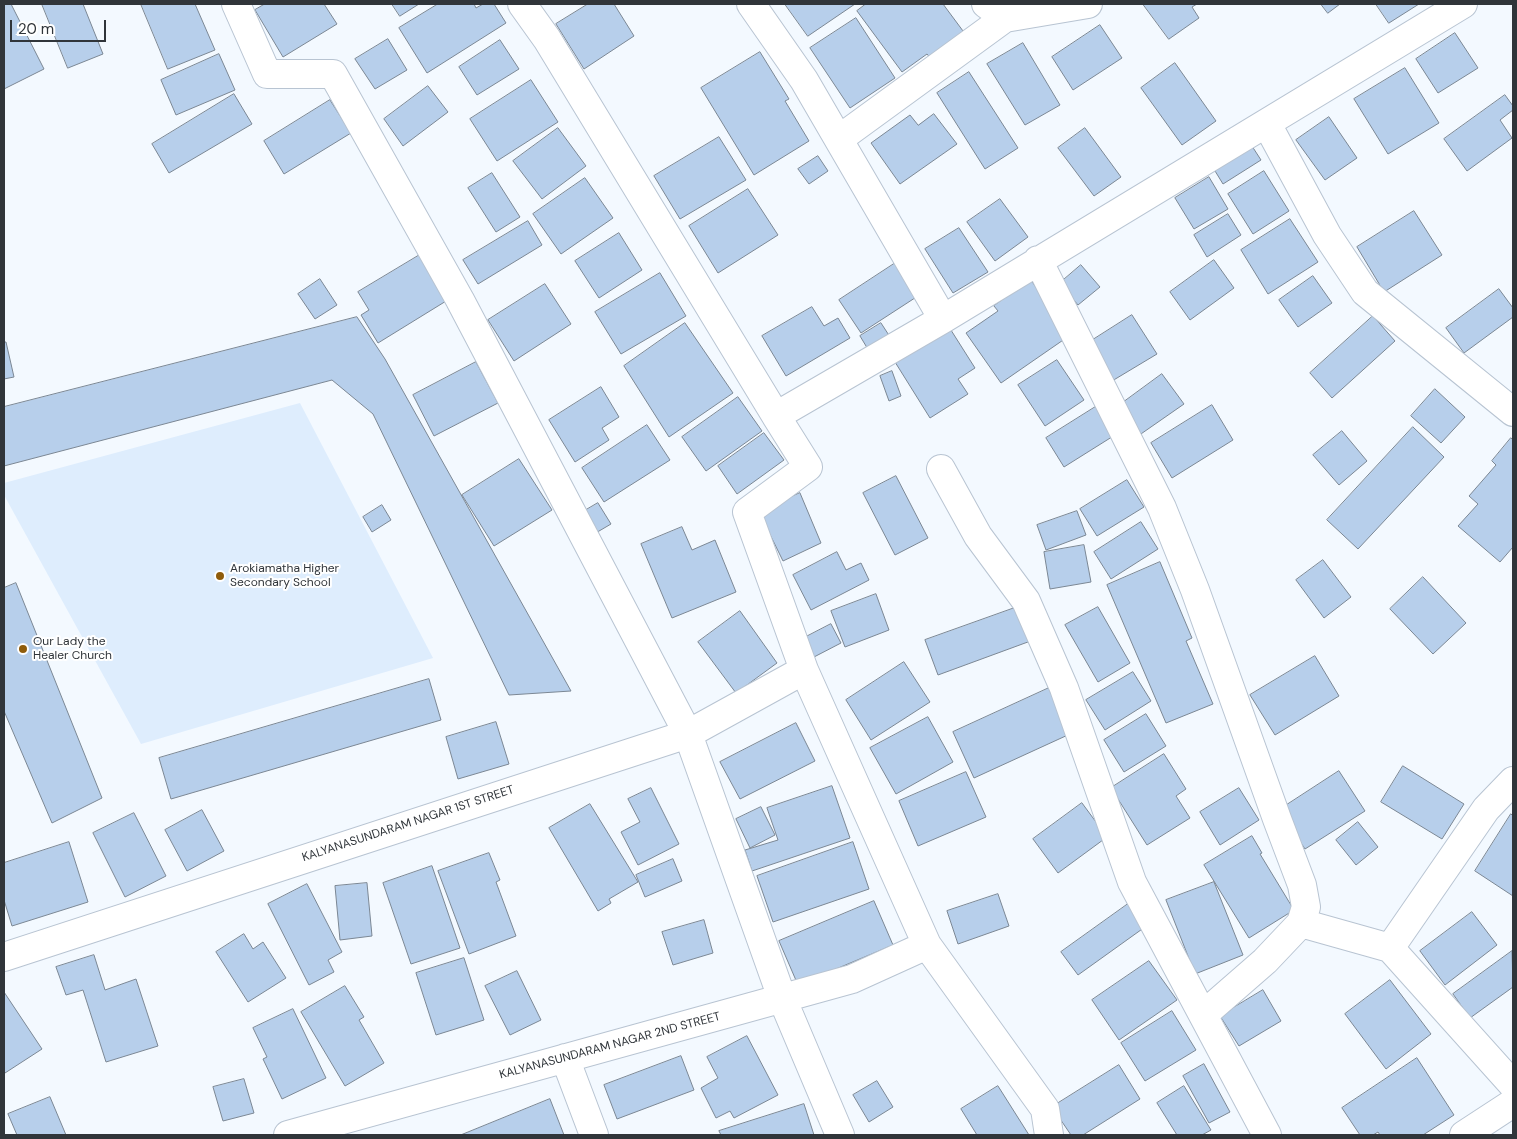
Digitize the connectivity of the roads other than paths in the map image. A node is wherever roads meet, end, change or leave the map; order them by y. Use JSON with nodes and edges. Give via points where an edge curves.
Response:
{"nodes":[{"id":1,"x":236,"y":4,"type":"edge"},
{"id":2,"x":522,"y":4,"type":"edge"},
{"id":3,"x":751,"y":4,"type":"edge"},
{"id":4,"x":1088,"y":4,"type":"edge"},
{"id":5,"x":1463,"y":4,"type":"edge"},
{"id":6,"x":996,"y":11,"type":"edge"},
{"id":7,"x":1267,"y":124,"type":"junction"},
{"id":8,"x":838,"y":140,"type":"junction"},
{"id":9,"x":1038,"y":260,"type":"junction"},
{"id":10,"x":943,"y":319,"type":"junction"},
{"id":11,"x":1513,"y":412,"type":"edge"},
{"id":12,"x":776,"y":416,"type":"junction"},
{"id":13,"x":941,"y":469,"type":"dead end"},
{"id":14,"x":804,"y":670,"type":"junction"},
{"id":15,"x":688,"y":734,"type":"junction"},
{"id":16,"x":1513,"y":781,"type":"edge"},
{"id":17,"x":1301,"y":923,"type":"junction"},
{"id":18,"x":927,"y":945,"type":"junction"},
{"id":19,"x":1390,"y":948,"type":"junction"},
{"id":20,"x":4,"y":956,"type":"edge"},
{"id":21,"x":782,"y":998,"type":"junction"},
{"id":22,"x":1203,"y":1014,"type":"junction"},
{"id":23,"x":566,"y":1058,"type":"junction"},
{"id":24,"x":1513,"y":1085,"type":"edge"},
{"id":25,"x":1513,"y":1103,"type":"edge"},
{"id":26,"x":288,"y":1135,"type":"edge"},
{"id":27,"x":594,"y":1135,"type":"edge"},
{"id":28,"x":840,"y":1135,"type":"edge"},
{"id":29,"x":1049,"y":1135,"type":"edge"},
{"id":30,"x":1267,"y":1135,"type":"edge"},
{"id":31,"x":1464,"y":1135,"type":"edge"}],
"edges":[{"from":1,"to":15,"type":"street","via":[[267,74],[333,74],[460,300]]},
{"from":2,"to":12,"type":"street","via":[[547,39]]},
{"from":3,"to":8,"type":"street","via":[[804,80]]},
{"from":4,"to":6,"type":"street"},
{"from":5,"to":7,"type":"street"},
{"from":6,"to":8,"type":"street"},
{"from":7,"to":9,"type":"street"},
{"from":7,"to":11,"type":"street","via":[[1327,235],[1365,292]]},
{"from":8,"to":10,"type":"street"},
{"from":9,"to":10,"type":"street"},
{"from":9,"to":17,"type":"street","via":[[1162,508],[1195,590],[1302,884],[1306,906]]},
{"from":10,"to":12,"type":"street"},
{"from":12,"to":14,"type":"street","via":[[808,467],[747,512]]},
{"from":13,"to":22,"type":"street","via":[[978,536],[1026,601],[1064,688],[1132,882]]},
{"from":14,"to":15,"type":"street","name":"KALYANASUNDARAM NAGAR 1ST STREET"},
{"from":14,"to":18,"type":"street"},
{"from":15,"to":20,"type":"street","name":"KALYANASUNDARAM NAGAR 1ST STREET"},
{"from":15,"to":21,"type":"street"},
{"from":16,"to":19,"type":"street","via":[[1486,809]]},
{"from":17,"to":19,"type":"street"},
{"from":17,"to":22,"type":"street","via":[[1265,961]]},
{"from":18,"to":21,"type":"street","name":"KALYANASUNDARAM NAGAR 2ND STREET","via":[[852,978]]},
{"from":18,"to":29,"type":"street","via":[[1045,1109]]},
{"from":19,"to":24,"type":"street"},
{"from":21,"to":23,"type":"street","name":"KALYANASUNDARAM NAGAR 2ND STREET"},
{"from":21,"to":28,"type":"street"},
{"from":22,"to":30,"type":"street"},
{"from":23,"to":26,"type":"street","name":"KALYANASUNDARAM NAGAR 2ND STREET"},
{"from":23,"to":27,"type":"street"},
{"from":25,"to":31,"type":"street"}]}
